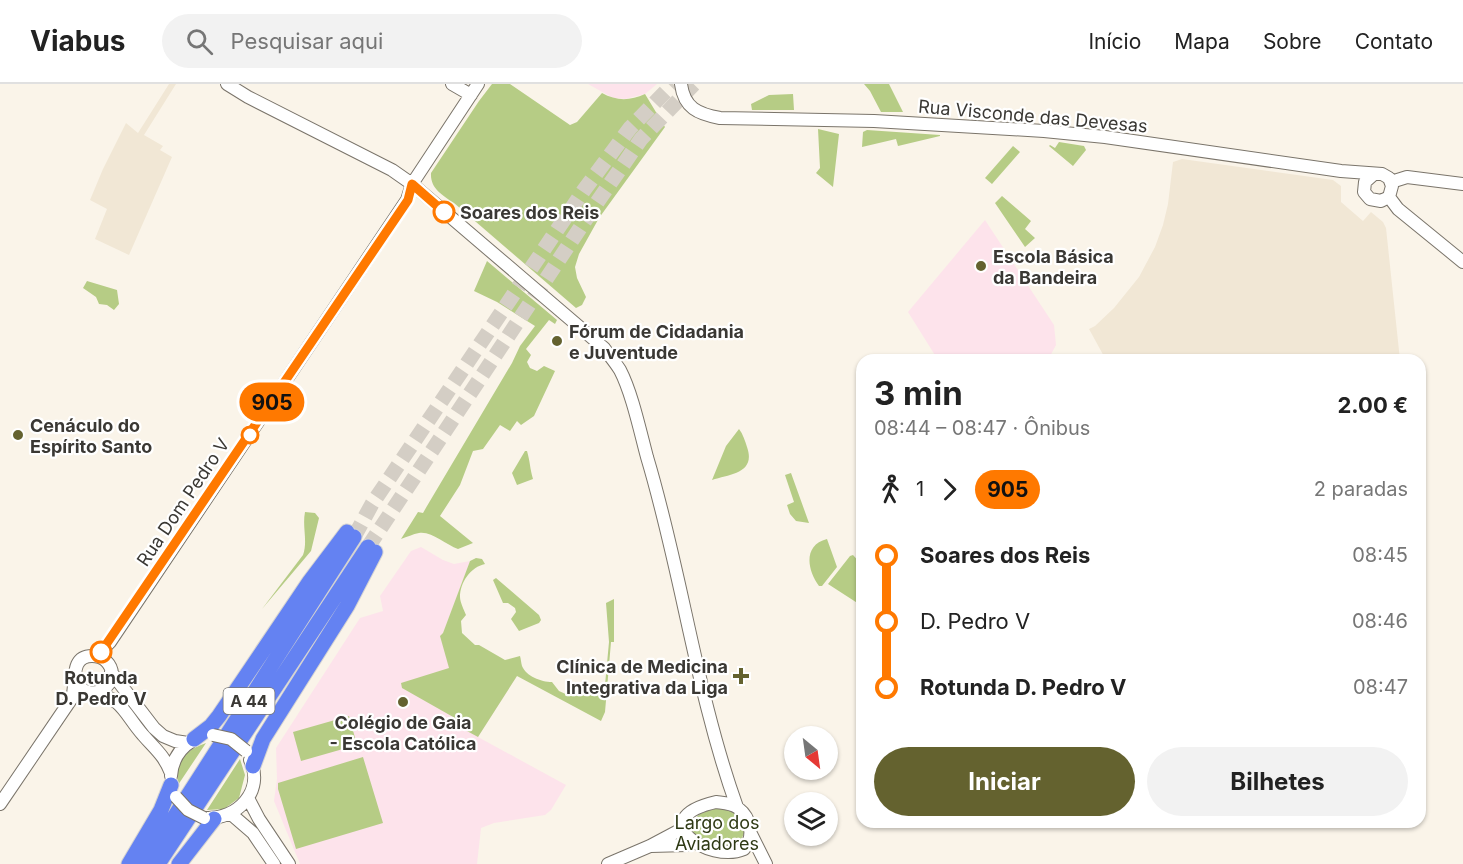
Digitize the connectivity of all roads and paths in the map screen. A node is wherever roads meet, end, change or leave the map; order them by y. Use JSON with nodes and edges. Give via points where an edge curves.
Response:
{"nodes":[{"id":1,"x":227,"y":84,"type":"edge"},
{"id":2,"x":452,"y":84,"type":"edge"},
{"id":3,"x":681,"y":84,"type":"edge"},
{"id":4,"x":475,"y":89,"type":"edge"},
{"id":5,"x":1341,"y":171,"type":"junction"},
{"id":6,"x":1374,"y":174,"type":"junction"},
{"id":7,"x":1391,"y":182,"type":"junction"},
{"id":8,"x":412,"y":184,"type":"junction"},
{"id":9,"x":1463,"y":184,"type":"edge"},
{"id":10,"x":1364,"y":188,"type":"junction"},
{"id":11,"x":1389,"y":197,"type":"junction"},
{"id":12,"x":1463,"y":262,"type":"edge"},
{"id":13,"x":96,"y":656,"type":"junction"},
{"id":14,"x":111,"y":672,"type":"junction"},
{"id":15,"x":75,"y":680,"type":"junction"},
{"id":16,"x":94,"y":693,"type":"junction"},
{"id":17,"x":191,"y":741,"type":"junction"},
{"id":18,"x":253,"y":766,"type":"junction"},
{"id":19,"x":726,"y":777,"type":"junction"},
{"id":20,"x":173,"y":785,"type":"junction"},
{"id":21,"x":249,"y":798,"type":"junction"},
{"id":22,"x":716,"y":802,"type":"junction"},
{"id":23,"x":0,"y":804,"type":"edge"},
{"id":24,"x":737,"y":807,"type":"junction"},
{"id":25,"x":231,"y":814,"type":"junction"},
{"id":26,"x":209,"y":818,"type":"junction"},
{"id":27,"x":682,"y":829,"type":"junction"},
{"id":28,"x":751,"y":834,"type":"junction"},
{"id":29,"x":687,"y":845,"type":"junction"},
{"id":30,"x":650,"y":846,"type":"junction"},
{"id":31,"x":129,"y":864,"type":"edge"},
{"id":32,"x":144,"y":864,"type":"edge"},
{"id":33,"x":158,"y":864,"type":"edge"},
{"id":34,"x":179,"y":864,"type":"edge"},
{"id":35,"x":274,"y":864,"type":"edge"},
{"id":36,"x":289,"y":864,"type":"edge"},
{"id":37,"x":608,"y":864,"type":"edge"},
{"id":38,"x":766,"y":864,"type":"edge"}],
"edges":[{"from":1,"to":8,"type":"main road"},
{"from":2,"to":4,"type":"main road"},
{"from":3,"to":5,"type":"main road","name":"Rua Visconde das Devesas","via":[[693,110],[720,118],[865,121],[1055,132]]},
{"from":4,"to":8,"type":"main road","name":"Rua Dom Pedro V"},
{"from":5,"to":6,"type":"main road","name":"Rua Visconde das Devesas"},
{"from":5,"to":10,"type":"main road","name":"Rua Visconde das Devesas"},
{"from":6,"to":7,"type":"main road","via":[[1386,176]]},
{"from":6,"to":10,"type":"main road"},
{"from":7,"to":9,"type":"main road","via":[[1407,177]]},
{"from":7,"to":11,"type":"main road"},
{"from":8,"to":13,"type":"main road","name":"Rua Dom Pedro V","via":[[408,200],[110,642]]},
{"from":8,"to":19,"type":"main road","via":[[604,348],[621,372],[661,502],[705,704]]},
{"from":10,"to":11,"type":"main road","via":[[1374,201]]},
{"from":11,"to":12,"type":"main road","via":[[1398,209]]},
{"from":13,"to":14,"type":"main road","via":[[107,662]]},
{"from":13,"to":15,"type":"main road","via":[[79,662]]},
{"from":14,"to":16,"type":"main road","via":[[109,684]]},
{"from":14,"to":17,"type":"main road","via":[[163,736]]},
{"from":15,"to":16,"type":"main road","via":[[82,689]]},
{"from":15,"to":23,"type":"main road","via":[[72,698]]},
{"from":16,"to":20,"type":"main road","via":[[120,705],[166,761]]},
{"from":17,"to":18,"type":"main road","bridge":true,"via":[[213,735],[231,739],[246,751]]},
{"from":17,"to":20,"type":"main road","via":[[173,762]]},
{"from":17,"to":32,"type":"highway","number":"A 44","via":[[219,716],[310,581],[350,535]]},
{"from":18,"to":21,"type":"main road"},
{"from":18,"to":33,"type":"highway","number":"A 44","via":[[263,739],[346,606],[371,550]]},
{"from":19,"to":22,"type":"main road"},
{"from":19,"to":24,"type":"main road"},
{"from":20,"to":26,"type":"main road","bridge":true,"via":[[188,810]]},
{"from":20,"to":31,"type":"highway"},
{"from":21,"to":25,"type":"main road"},
{"from":21,"to":36,"type":"main road","via":[[258,819]]},
{"from":22,"to":24,"type":"main road"},
{"from":22,"to":27,"type":"main road","via":[[693,810]]},
{"from":24,"to":28,"type":"main road","via":[[745,815]]},
{"from":25,"to":26,"type":"main road"},
{"from":25,"to":35,"type":"main road","via":[[253,833]]},
{"from":26,"to":34,"type":"highway"},
{"from":27,"to":29,"type":"main road"},
{"from":27,"to":30,"type":"main road"},
{"from":28,"to":29,"type":"main road","via":[[742,852],[724,862],[702,859]]},
{"from":28,"to":38,"type":"main road"},
{"from":29,"to":30,"type":"main road"},
{"from":30,"to":37,"type":"main road"}]}
